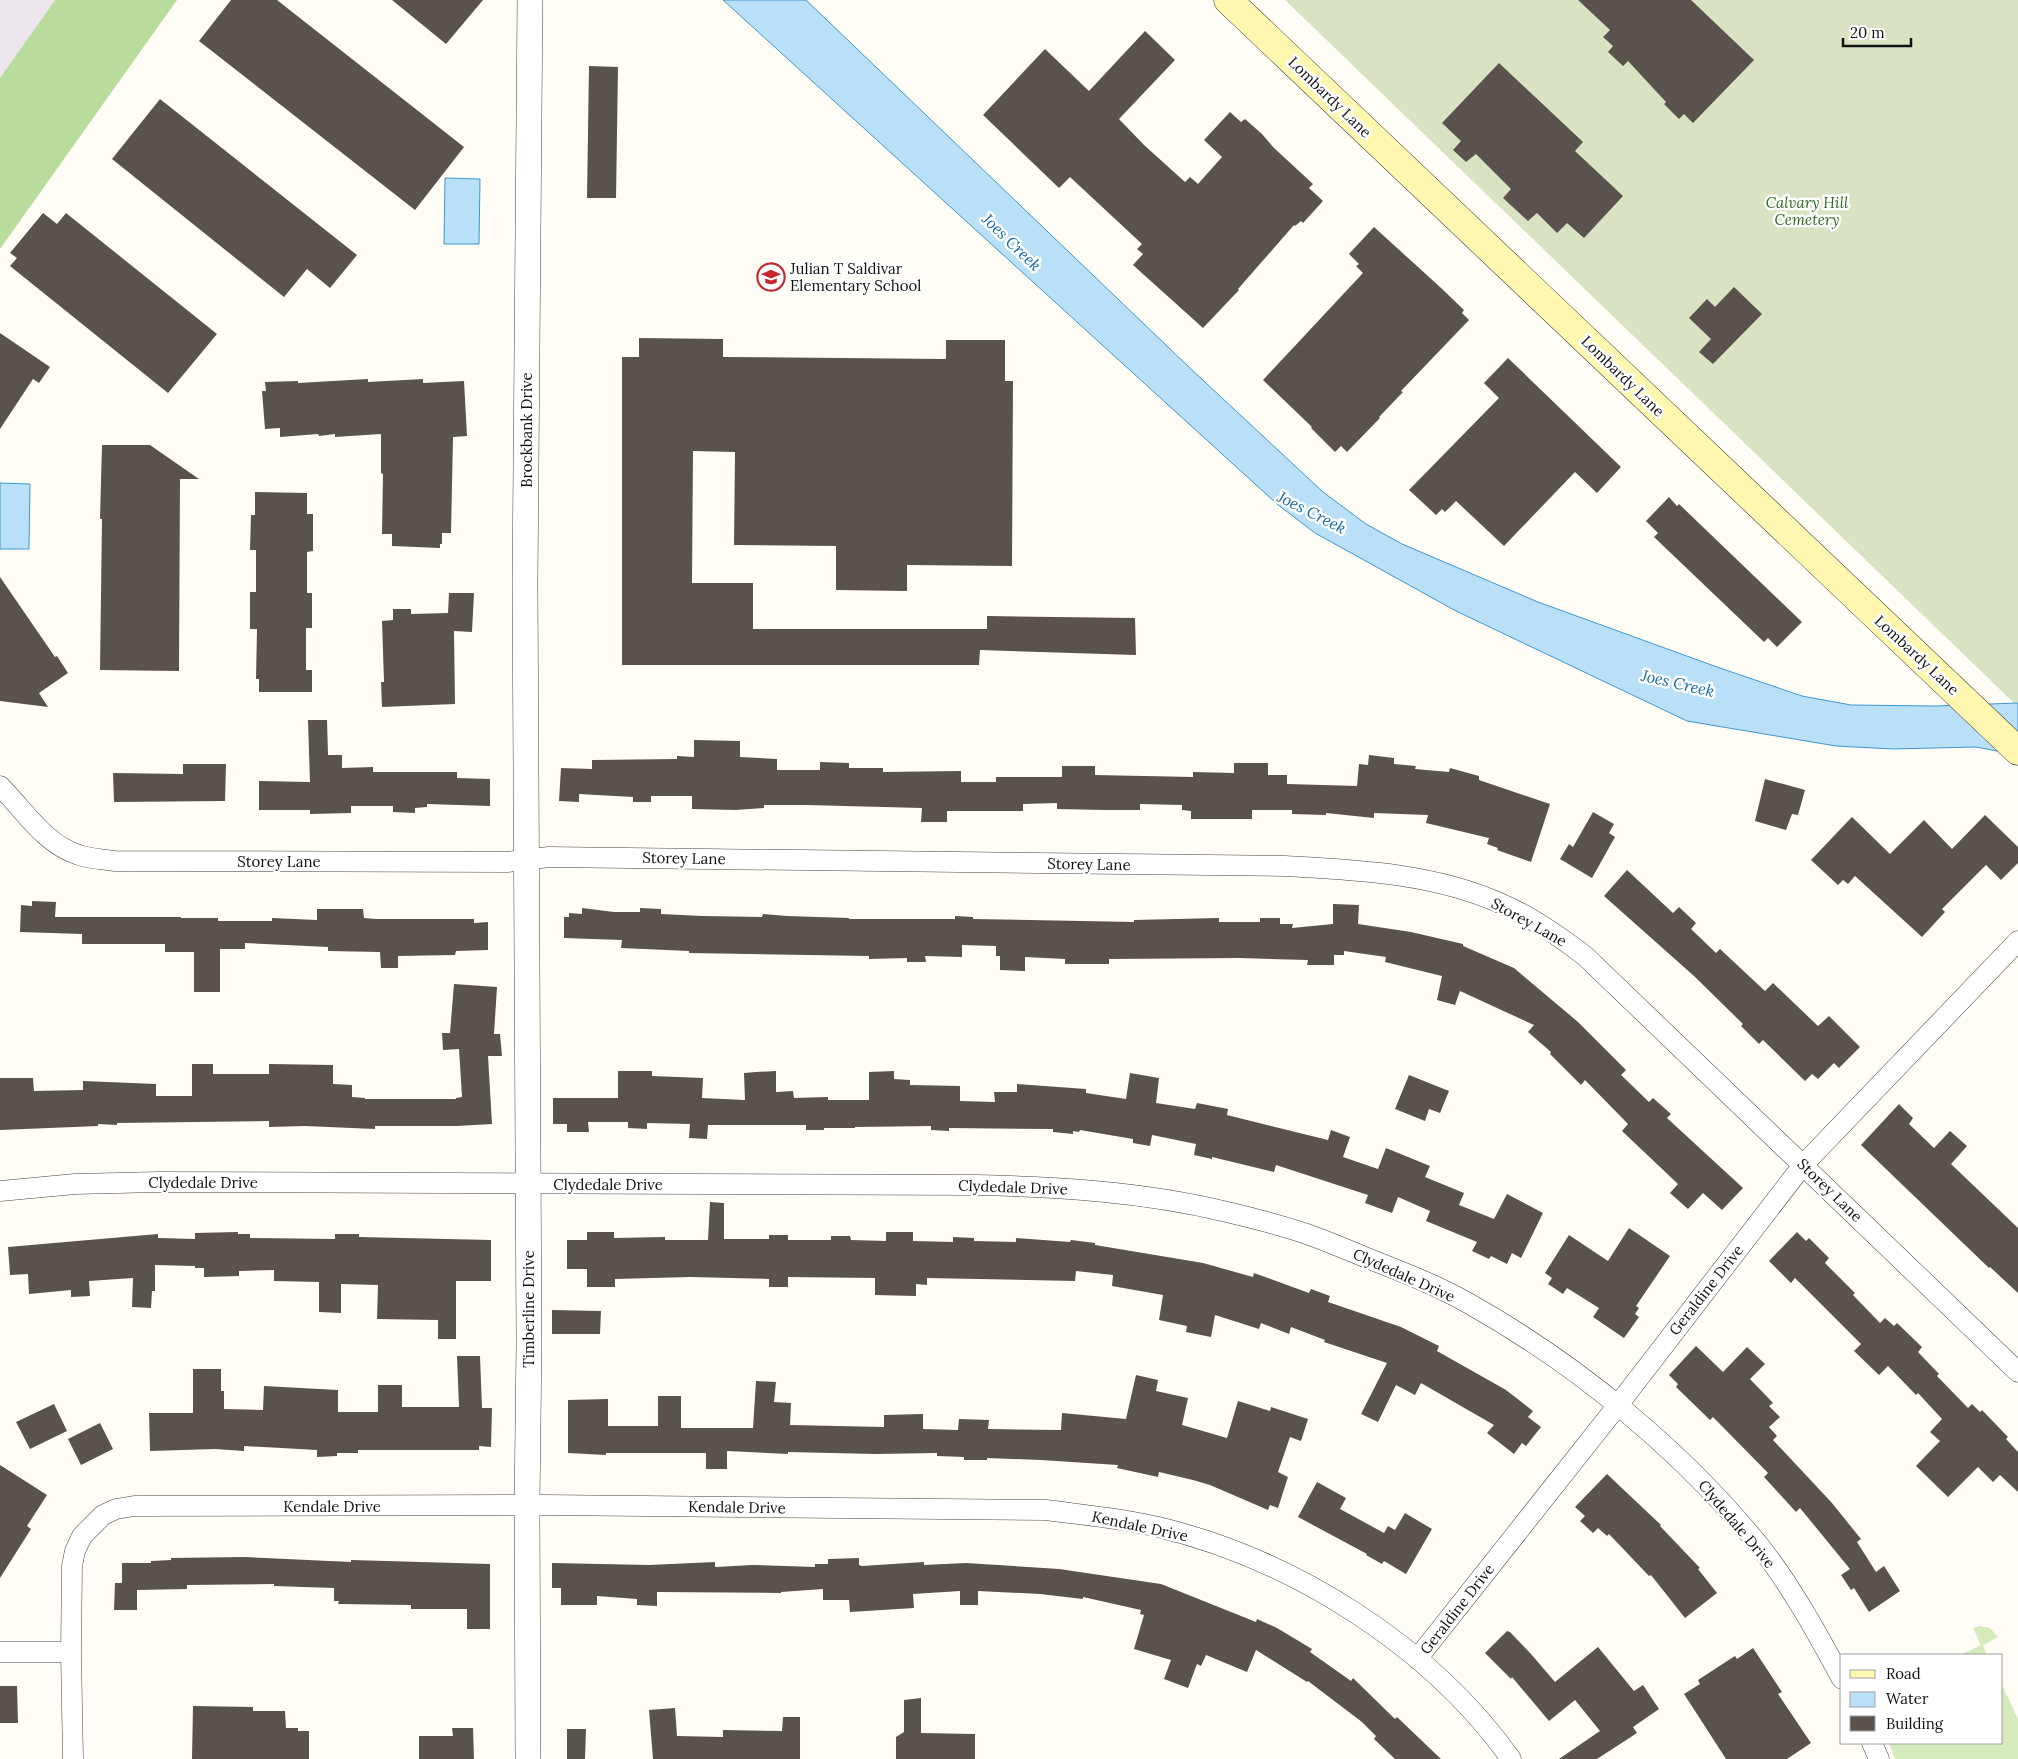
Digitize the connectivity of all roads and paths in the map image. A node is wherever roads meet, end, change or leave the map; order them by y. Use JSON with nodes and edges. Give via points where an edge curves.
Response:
{"nodes":[{"id":1,"x":530,"y":0,"type":"edge"},
{"id":2,"x":1228,"y":0,"type":"edge"},
{"id":3,"x":2018,"y":751,"type":"edge"},
{"id":4,"x":0,"y":786,"type":"edge"},
{"id":5,"x":526,"y":859,"type":"junction"},
{"id":6,"x":2018,"y":941,"type":"edge"},
{"id":7,"x":1803,"y":1165,"type":"junction"},
{"id":8,"x":527,"y":1183,"type":"junction"},
{"id":9,"x":0,"y":1191,"type":"edge"},
{"id":10,"x":2018,"y":1372,"type":"edge"},
{"id":11,"x":1618,"y":1405,"type":"junction"},
{"id":12,"x":527,"y":1505,"type":"junction"},
{"id":13,"x":0,"y":1652,"type":"edge"},
{"id":14,"x":71,"y":1652,"type":"junction"},
{"id":15,"x":1417,"y":1659,"type":"junction"},
{"id":16,"x":1840,"y":1675,"type":"edge"},
{"id":17,"x":1872,"y":1744,"type":"edge"},
{"id":18,"x":73,"y":1759,"type":"edge"},
{"id":19,"x":528,"y":1759,"type":"edge"},
{"id":20,"x":1511,"y":1759,"type":"edge"},
{"id":21,"x":1879,"y":1759,"type":"edge"}],
"edges":[{"from":1,"to":5,"type":"street","name":"Brockbank Drive"},
{"from":2,"to":3,"type":"main road","name":"Lombardy Lane"},
{"from":4,"to":5,"type":"street","name":"Storey Lane","via":[[37,828],[56,844],[79,855],[114,861],[507,862]]},
{"from":5,"to":7,"type":"street","name":"Storey Lane","via":[[549,856],[1285,866],[1416,878],[1463,889],[1502,904],[1557,934],[1585,956]]},
{"from":5,"to":8,"type":"street","name":"Timberline Drive"},
{"from":6,"to":7,"type":"street","name":"Geraldine Drive"},
{"from":7,"to":10,"type":"street","name":"Storey Lane"},
{"from":7,"to":11,"type":"street","name":"Geraldine Drive"},
{"from":8,"to":9,"type":"street","name":"Clydedale Drive","via":[[158,1182],[75,1184]]},
{"from":8,"to":11,"type":"street","name":"Clydedale Drive","via":[[1060,1187],[1226,1212],[1304,1233],[1467,1303],[1533,1343]]},
{"from":8,"to":12,"type":"street","name":"Timberline Drive"},
{"from":11,"to":15,"type":"street","name":"Geraldine Drive"},
{"from":11,"to":16,"type":"street","name":"Clydedale Drive","via":[[1720,1499],[1763,1552]]},
{"from":12,"to":14,"type":"street","name":"Kendale Drive","via":[[134,1506],[116,1509],[91,1526],[75,1551]]},
{"from":12,"to":15,"type":"street","name":"Kendale Drive","via":[[1036,1510],[1111,1518],[1203,1540],[1256,1560],[1338,1603]]},
{"from":12,"to":19,"type":"street","name":"Timberline Drive"},
{"from":13,"to":14,"type":"street"},
{"from":14,"to":18,"type":"street","name":"Kendale Drive"},
{"from":15,"to":20,"type":"street","name":"Kendale Drive","via":[[1477,1717]]},
{"from":17,"to":21,"type":"street"}]}
